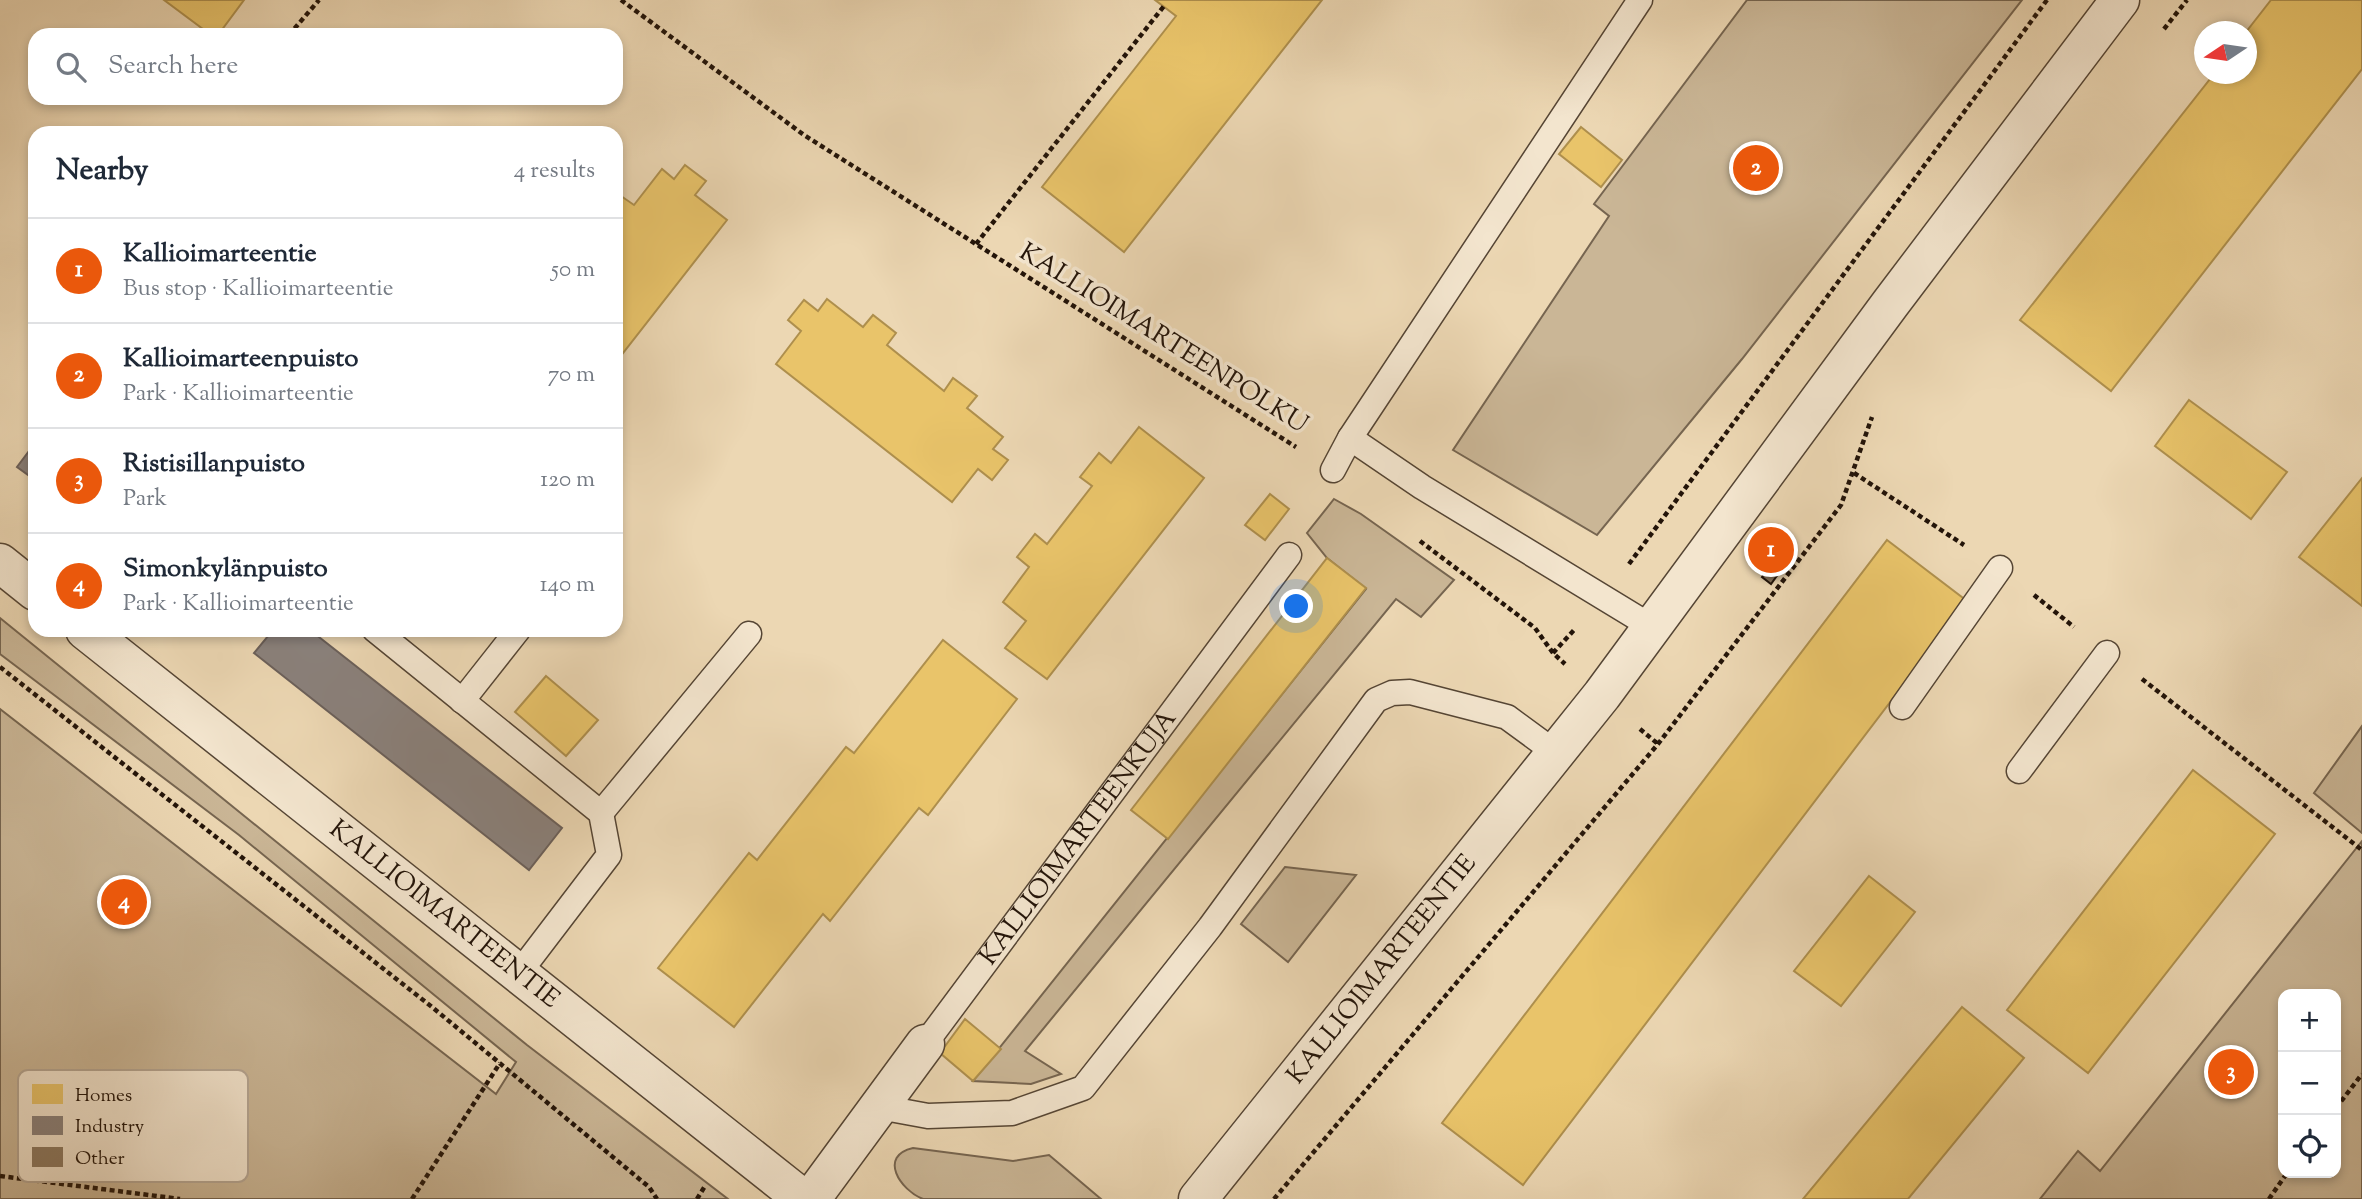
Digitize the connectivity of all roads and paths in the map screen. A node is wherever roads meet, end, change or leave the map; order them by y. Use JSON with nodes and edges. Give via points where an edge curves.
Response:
{"nodes":[{"id":1,"x":319,"y":0,"type":"edge"},
{"id":2,"x":621,"y":0,"type":"edge"},
{"id":3,"x":1640,"y":0,"type":"edge"},
{"id":4,"x":2048,"y":0,"type":"edge"},
{"id":5,"x":2120,"y":0,"type":"edge"},
{"id":6,"x":1164,"y":6,"type":"dead end"},
{"id":7,"x":295,"y":28,"type":"edge"},
{"id":8,"x":976,"y":244,"type":"junction"},
{"id":9,"x":1350,"y":438,"type":"junction"},
{"id":10,"x":1332,"y":470,"type":"joint"},
{"id":11,"x":1854,"y":473,"type":"dead end"},
{"id":12,"x":1418,"y":539,"type":"dead end"},
{"id":13,"x":1289,"y":555,"type":"dead end"},
{"id":14,"x":0,"y":563,"type":"edge"},
{"id":15,"x":2000,"y":568,"type":"dead end"},
{"id":16,"x":28,"y":585,"type":"edge"},
{"id":17,"x":1605,"y":596,"type":"junction"},
{"id":18,"x":1652,"y":627,"type":"junction"},
{"id":19,"x":749,"y":634,"type":"dead end"},
{"id":20,"x":94,"y":637,"type":"edge"},
{"id":21,"x":384,"y":637,"type":"edge"},
{"id":22,"x":512,"y":637,"type":"edge"},
{"id":23,"x":1553,"y":653,"type":"junction"},
{"id":24,"x":2107,"y":653,"type":"dead end"},
{"id":25,"x":0,"y":667,"type":"edge"},
{"id":26,"x":1602,"y":695,"type":"junction"},
{"id":27,"x":462,"y":701,"type":"junction"},
{"id":28,"x":1902,"y":708,"type":"dead end"},
{"id":29,"x":1658,"y":744,"type":"junction"},
{"id":30,"x":1556,"y":754,"type":"junction"},
{"id":31,"x":2019,"y":771,"type":"dead end"},
{"id":32,"x":601,"y":813,"type":"junction"},
{"id":33,"x":519,"y":973,"type":"junction"},
{"id":34,"x":925,"y":1044,"type":"joint"},
{"id":35,"x":500,"y":1063,"type":"junction"},
{"id":36,"x":2362,"y":1074,"type":"edge"},
{"id":37,"x":2341,"y":1101,"type":"edge"},
{"id":38,"x":879,"y":1107,"type":"junction"},
{"id":39,"x":0,"y":1176,"type":"edge"},
{"id":40,"x":18,"y":1178,"type":"edge"},
{"id":41,"x":2284,"y":1178,"type":"edge"},
{"id":42,"x":47,"y":1182,"type":"edge"},
{"id":43,"x":180,"y":1199,"type":"edge"},
{"id":44,"x":412,"y":1199,"type":"edge"},
{"id":45,"x":657,"y":1199,"type":"edge"},
{"id":46,"x":803,"y":1199,"type":"edge"},
{"id":47,"x":811,"y":1199,"type":"edge"},
{"id":48,"x":1198,"y":1199,"type":"edge"},
{"id":49,"x":1274,"y":1199,"type":"edge"},
{"id":50,"x":2269,"y":1199,"type":"edge"}],
"edges":[{"from":1,"to":7,"type":"path"},
{"from":2,"to":8,"type":"path","name":"KALLIOIMARTEENPOLKU","via":[[804,135]]},
{"from":3,"to":9,"type":"lane"},
{"from":4,"to":17,"type":"path"},
{"from":5,"to":18,"type":"street","name":"KALLIOIMARTEENTIE"},
{"from":6,"to":8,"type":"path"},
{"from":8,"to":10,"type":"path","name":"KALLIOIMARTEENPOLKU"},
{"from":9,"to":10,"type":"lane"},
{"from":9,"to":17,"type":"lane"},
{"from":11,"to":29,"type":"path","via":[[1841,505]]},
{"from":12,"to":23,"type":"path","via":[[1535,628]]},
{"from":13,"to":34,"type":"lane","name":"KALLIOIMARTEENKUJA"},
{"from":14,"to":16,"type":"street"},
{"from":15,"to":28,"type":"lane"},
{"from":17,"to":18,"type":"lane"},
{"from":17,"to":23,"type":"path"},
{"from":18,"to":26,"type":"street","name":"KALLIOIMARTEENTIE"},
{"from":19,"to":32,"type":"lane"},
{"from":20,"to":33,"type":"street","name":"KALLIOIMARTEENTIE"},
{"from":21,"to":27,"type":"lane"},
{"from":22,"to":27,"type":"lane"},
{"from":23,"to":26,"type":"path"},
{"from":24,"to":31,"type":"lane"},
{"from":25,"to":35,"type":"path"},
{"from":26,"to":29,"type":"path"},
{"from":26,"to":30,"type":"street","name":"KALLIOIMARTEENTIE"},
{"from":27,"to":32,"type":"lane"},
{"from":29,"to":49,"type":"path"},
{"from":30,"to":38,"type":"lane","via":[[1507,717],[1410,692],[1376,700],[1210,927],[1083,1088],[1012,1113],[929,1116]]},
{"from":30,"to":48,"type":"street","name":"KALLIOIMARTEENTIE"},
{"from":32,"to":33,"type":"lane","via":[[609,855]]},
{"from":33,"to":46,"type":"street","name":"KALLIOIMARTEENTIE"},
{"from":34,"to":38,"type":"street","name":"KALLIOIMARTEENKUJA"},
{"from":35,"to":44,"type":"path"},
{"from":35,"to":45,"type":"path","via":[[649,1187]]},
{"from":36,"to":37,"type":"path"},
{"from":38,"to":47,"type":"street","name":"KALLIOIMARTEENKUJA"},
{"from":39,"to":40,"type":"path"},
{"from":41,"to":50,"type":"path"},
{"from":42,"to":43,"type":"path"}]}
